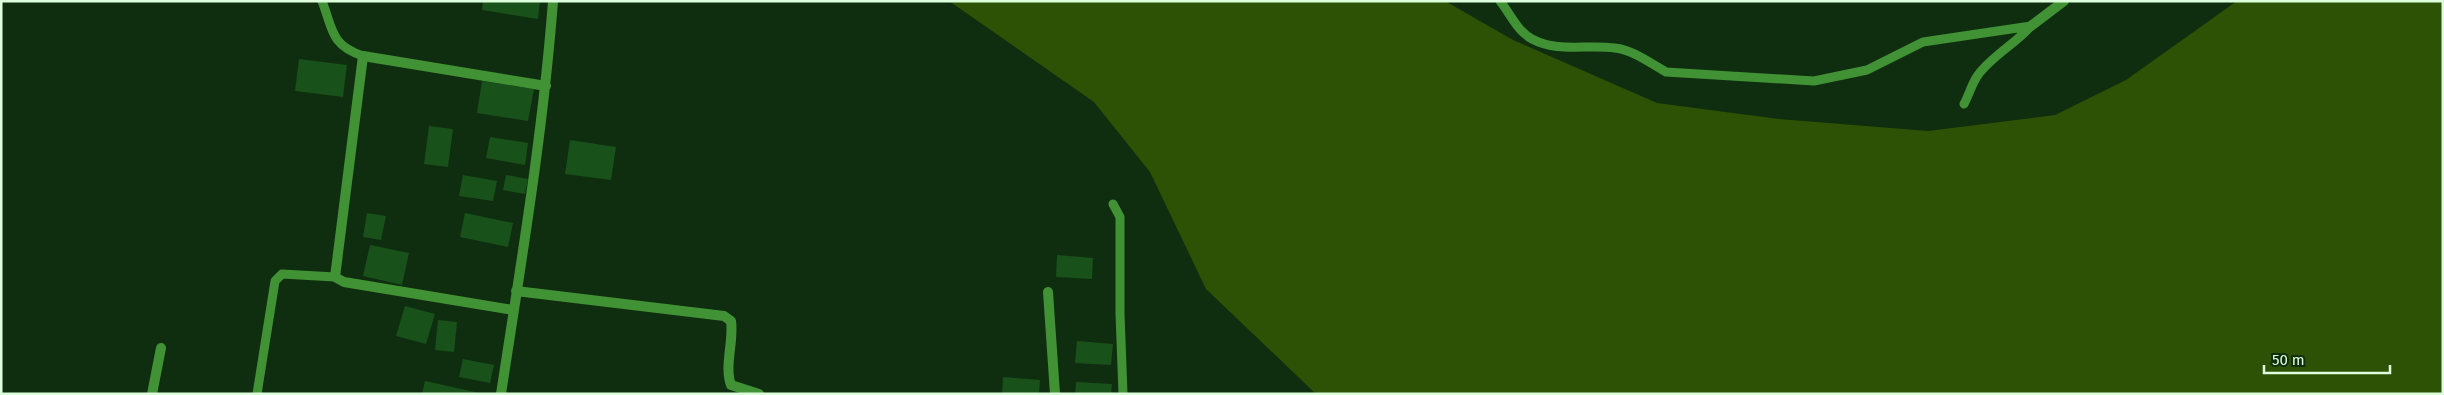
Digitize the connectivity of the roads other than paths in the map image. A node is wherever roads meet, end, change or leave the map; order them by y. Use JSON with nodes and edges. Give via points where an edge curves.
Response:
{"nodes":[{"id":1,"x":322,"y":1,"type":"edge"},
{"id":2,"x":553,"y":1,"type":"edge"},
{"id":3,"x":1500,"y":1,"type":"edge"},
{"id":4,"x":2064,"y":1,"type":"edge"},
{"id":5,"x":2031,"y":26,"type":"junction"},
{"id":6,"x":362,"y":56,"type":"junction"},
{"id":7,"x":546,"y":86,"type":"junction"},
{"id":8,"x":1964,"y":104,"type":"dead end"},
{"id":9,"x":1112,"y":204,"type":"dead end"},
{"id":10,"x":335,"y":277,"type":"junction"},
{"id":11,"x":516,"y":291,"type":"junction"},
{"id":12,"x":1048,"y":292,"type":"dead end"},
{"id":13,"x":513,"y":310,"type":"junction"},
{"id":14,"x":162,"y":348,"type":"dead end"},
{"id":15,"x":152,"y":394,"type":"edge"},
{"id":16,"x":257,"y":394,"type":"edge"},
{"id":17,"x":502,"y":394,"type":"edge"},
{"id":18,"x":758,"y":394,"type":"edge"},
{"id":19,"x":1055,"y":394,"type":"edge"},
{"id":20,"x":1123,"y":394,"type":"edge"}],
"edges":[{"from":1,"to":6,"type":"lane","via":[[327,24],[338,42],[349,52]]},
{"from":2,"to":7,"type":"street"},
{"from":3,"to":5,"type":"lane","via":[[1531,39],[1554,46],[1616,48],[1666,72],[1814,81],[1867,70],[1923,42]]},
{"from":4,"to":5,"type":"street"},
{"from":5,"to":8,"type":"lane","via":[[1978,76]]},
{"from":6,"to":7,"type":"street"},
{"from":6,"to":10,"type":"street"},
{"from":7,"to":11,"type":"street"},
{"from":9,"to":20,"type":"lane","via":[[1120,217]]},
{"from":10,"to":13,"type":"street","via":[[351,283]]},
{"from":10,"to":16,"type":"lane","via":[[282,274],[275,280]]},
{"from":11,"to":13,"type":"street"},
{"from":11,"to":18,"type":"street","via":[[724,316],[732,321],[734,335],[728,377],[731,385]]},
{"from":12,"to":19,"type":"street"},
{"from":13,"to":17,"type":"street"},
{"from":14,"to":15,"type":"street"}]}
